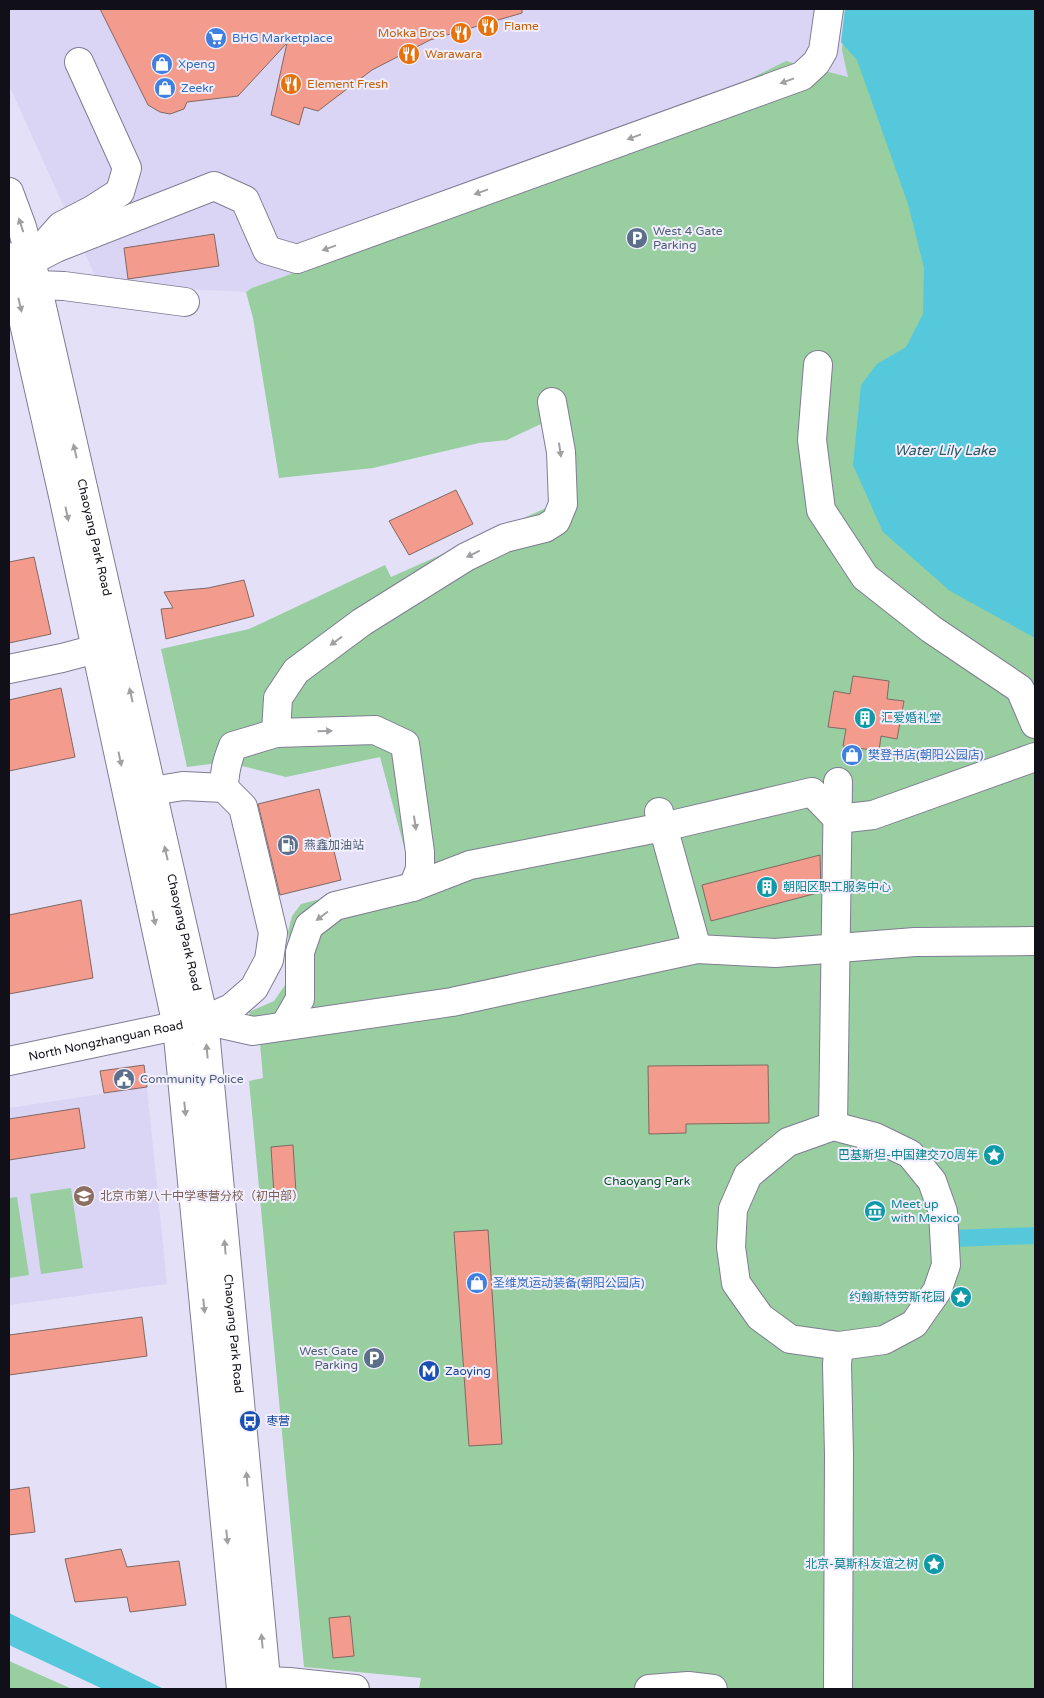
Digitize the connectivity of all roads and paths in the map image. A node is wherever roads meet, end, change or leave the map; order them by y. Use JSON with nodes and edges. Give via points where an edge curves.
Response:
{"nodes":[{"id":1,"x":829,"y":9,"type":"edge"},
{"id":2,"x":78,"y":62,"type":"dead end"},
{"id":3,"x":9,"y":192,"type":"edge"},
{"id":4,"x":26,"y":268,"type":"edge"},
{"id":5,"x":185,"y":302,"type":"dead end"},
{"id":6,"x":818,"y":365,"type":"dead end"},
{"id":7,"x":552,"y":402,"type":"dead end"},
{"id":8,"x":96,"y":649,"type":"junction"},
{"id":9,"x":9,"y":669,"type":"edge"},
{"id":10,"x":1035,"y":724,"type":"edge"},
{"id":11,"x":276,"y":733,"type":"junction"},
{"id":12,"x":1035,"y":757,"type":"edge"},
{"id":13,"x":838,"y":782,"type":"dead end"},
{"id":14,"x":224,"y":788,"type":"junction"},
{"id":15,"x":152,"y":790,"type":"junction"},
{"id":16,"x":661,"y":819,"type":"junction"},
{"id":17,"x":838,"y":819,"type":"junction"},
{"id":18,"x":413,"y":887,"type":"junction"},
{"id":19,"x":1035,"y":941,"type":"edge"},
{"id":20,"x":697,"y":948,"type":"junction"},
{"id":21,"x":835,"y":948,"type":"junction"},
{"id":22,"x":204,"y":1020,"type":"junction"},
{"id":23,"x":285,"y":1025,"type":"junction"},
{"id":24,"x":177,"y":1026,"type":"junction"},
{"id":25,"x":9,"y":1061,"type":"edge"},
{"id":26,"x":833,"y":1126,"type":"junction"},
{"id":27,"x":838,"y":1346,"type":"junction"},
{"id":28,"x":254,"y":1686,"type":"edge"},
{"id":29,"x":355,"y":1689,"type":"edge"},
{"id":30,"x":649,"y":1689,"type":"edge"},
{"id":31,"x":713,"y":1689,"type":"edge"},
{"id":32,"x":838,"y":1689,"type":"edge"}],
"edges":[{"from":1,"to":4,"type":"main road","one_way":true,"via":[[823,51],[802,76],[297,259],[267,250],[245,200],[214,186],[56,248]]},
{"from":2,"to":4,"type":"main road","via":[[127,168],[120,192],[61,226]]},
{"from":4,"to":3,"type":"main road","name":"Chaoyang Park Road","one_way":true,"via":[[22,227]]},
{"from":4,"to":5,"type":"main road","via":[[64,286]]},
{"from":4,"to":8,"type":"main road","name":"Chaoyang Park Road","one_way":true,"via":[[62,490]]},
{"from":15,"to":4,"type":"main road","name":"Chaoyang Park Road","one_way":true},
{"from":6,"to":10,"type":"main road","via":[[812,440],[821,510],[865,576],[931,629],[1020,689]]},
{"from":7,"to":11,"type":"main road","one_way":true,"via":[[561,452],[563,504],[556,522],[505,538],[466,557],[362,622],[296,671],[278,698]]},
{"from":8,"to":9,"type":"main road"},
{"from":8,"to":24,"type":"main road","name":"Chaoyang Park Road","one_way":true},
{"from":11,"to":14,"type":"main road","via":[[233,746],[226,762]]},
{"from":11,"to":18,"type":"main road","one_way":true,"via":[[374,730],[405,744],[420,852],[420,869]]},
{"from":12,"to":17,"type":"main road","via":[[873,815]]},
{"from":13,"to":17,"type":"main road"},
{"from":14,"to":15,"type":"main road","via":[[183,786]]},
{"from":14,"to":22,"type":"main road","via":[[242,807],[273,933],[269,960],[254,988],[231,1008]]},
{"from":22,"to":15,"type":"main road","name":"Chaoyang Park Road","one_way":true},
{"from":16,"to":17,"type":"main road","via":[[812,792]]},
{"from":16,"to":18,"type":"main road","via":[[470,864]]},
{"from":16,"to":20,"type":"main road"},
{"from":17,"to":21,"type":"main road"},
{"from":18,"to":23,"type":"main road","one_way":true,"via":[[335,906],[309,926],[300,952],[300,999]]},
{"from":19,"to":21,"type":"main road","via":[[914,942]]},
{"from":20,"to":21,"type":"main road","via":[[775,953]]},
{"from":20,"to":23,"type":"main road","via":[[452,1002]]},
{"from":21,"to":26,"type":"main road"},
{"from":22,"to":23,"type":"main road","via":[[253,1031]]},
{"from":22,"to":24,"type":"main road","name":"North Nongzhanguan Road"},
{"from":28,"to":22,"type":"main road","name":"Chaoyang Park Road","one_way":true},
{"from":24,"to":25,"type":"main road","name":"North Nongzhanguan Road"},
{"from":24,"to":28,"type":"main road","name":"Chaoyang Park Road","one_way":true},
{"from":26,"to":27,"type":"main road","via":[[788,1142],[748,1175],[733,1209],[731,1247],[736,1283],[760,1317],[790,1339]]},
{"from":26,"to":27,"type":"main road","via":[[875,1138],[910,1154],[932,1181],[943,1212],[946,1265],[937,1291],[914,1324],[884,1340]]},
{"from":27,"to":32,"type":"main road"},
{"from":28,"to":29,"type":"main road","via":[[289,1682]]},
{"from":30,"to":31,"type":"main road","via":[[688,1686]]}]}
